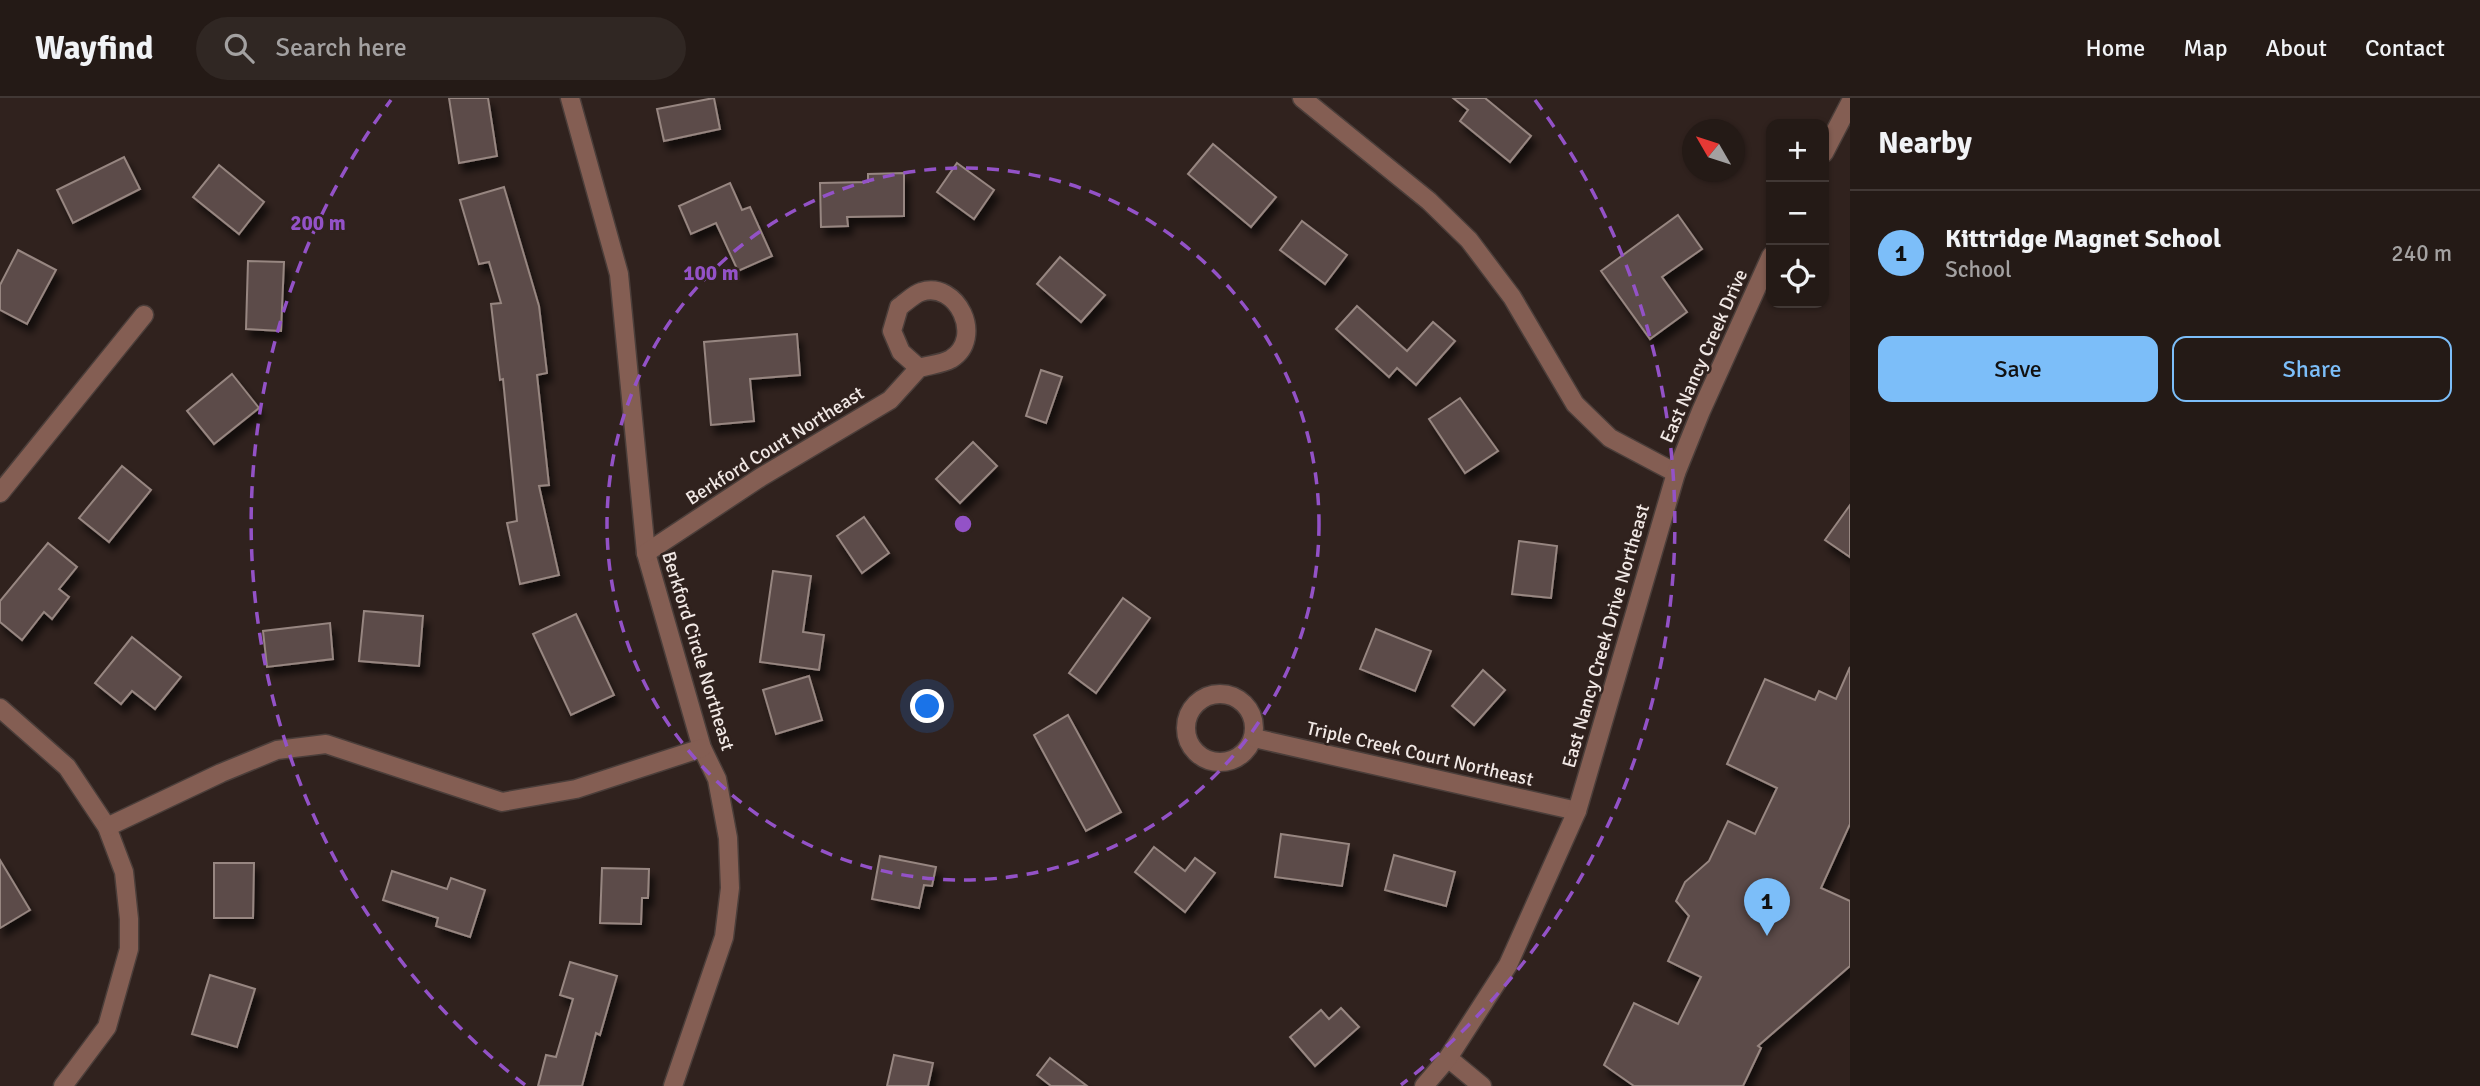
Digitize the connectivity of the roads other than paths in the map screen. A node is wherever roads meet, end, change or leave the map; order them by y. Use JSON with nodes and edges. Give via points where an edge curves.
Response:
{"nodes":[{"id":1,"x":570,"y":98,"type":"edge"},
{"id":2,"x":1302,"y":98,"type":"edge"},
{"id":3,"x":1850,"y":103,"type":"edge"},
{"id":4,"x":1829,"y":143,"type":"edge"},
{"id":5,"x":1766,"y":267,"type":"edge"},
{"id":6,"x":144,"y":315,"type":"dead end"},
{"id":7,"x":919,"y":368,"type":"junction"},
{"id":8,"x":1676,"y":473,"type":"junction"},
{"id":9,"x":0,"y":492,"type":"edge"},
{"id":10,"x":646,"y":553,"type":"junction"},
{"id":11,"x":0,"y":708,"type":"edge"},
{"id":12,"x":1254,"y":738,"type":"dead end"},
{"id":13,"x":702,"y":748,"type":"junction"},
{"id":14,"x":1577,"y":811,"type":"junction"},
{"id":15,"x":107,"y":827,"type":"junction"},
{"id":16,"x":1448,"y":1058,"type":"junction"},
{"id":17,"x":63,"y":1086,"type":"edge"},
{"id":18,"x":673,"y":1086,"type":"edge"},
{"id":19,"x":1424,"y":1086,"type":"edge"},
{"id":20,"x":1482,"y":1086,"type":"edge"}],
"edges":[{"from":1,"to":10,"type":"street","name":"Berkford Circle Northeast","via":[[619,274]]},
{"from":2,"to":8,"type":"street","via":[[1429,201],[1469,240],[1512,297],[1575,404],[1610,438]]},
{"from":3,"to":4,"type":"street"},
{"from":5,"to":8,"type":"street","name":"East Nancy Creek Drive"},
{"from":6,"to":9,"type":"street"},
{"from":7,"to":7,"type":"street","via":[[949,360],[959,352],[967,332],[962,309],[943,293],[922,292],[899,307],[892,331],[901,352]]},
{"from":7,"to":10,"type":"street","name":"Berkford Court Northeast","via":[[890,400]]},
{"from":8,"to":14,"type":"street","name":"East Nancy Creek Drive Northeast"},
{"from":10,"to":13,"type":"street","name":"Berkford Circle Northeast"},
{"from":11,"to":15,"type":"street","via":[[67,767]]},
{"from":12,"to":14,"type":"street","name":"Triple Creek Court Northeast"},
{"from":13,"to":15,"type":"street","via":[[576,789],[502,802],[326,744],[277,750]]},
{"from":13,"to":18,"type":"street","name":"Berkford Circle Northeast","via":[[717,779],[728,838],[730,888],[724,937]]},
{"from":14,"to":16,"type":"street","via":[[1508,965]]},
{"from":15,"to":17,"type":"street","via":[[124,872],[129,949],[107,1027]]},
{"from":16,"to":19,"type":"street"},
{"from":16,"to":20,"type":"street"}]}
